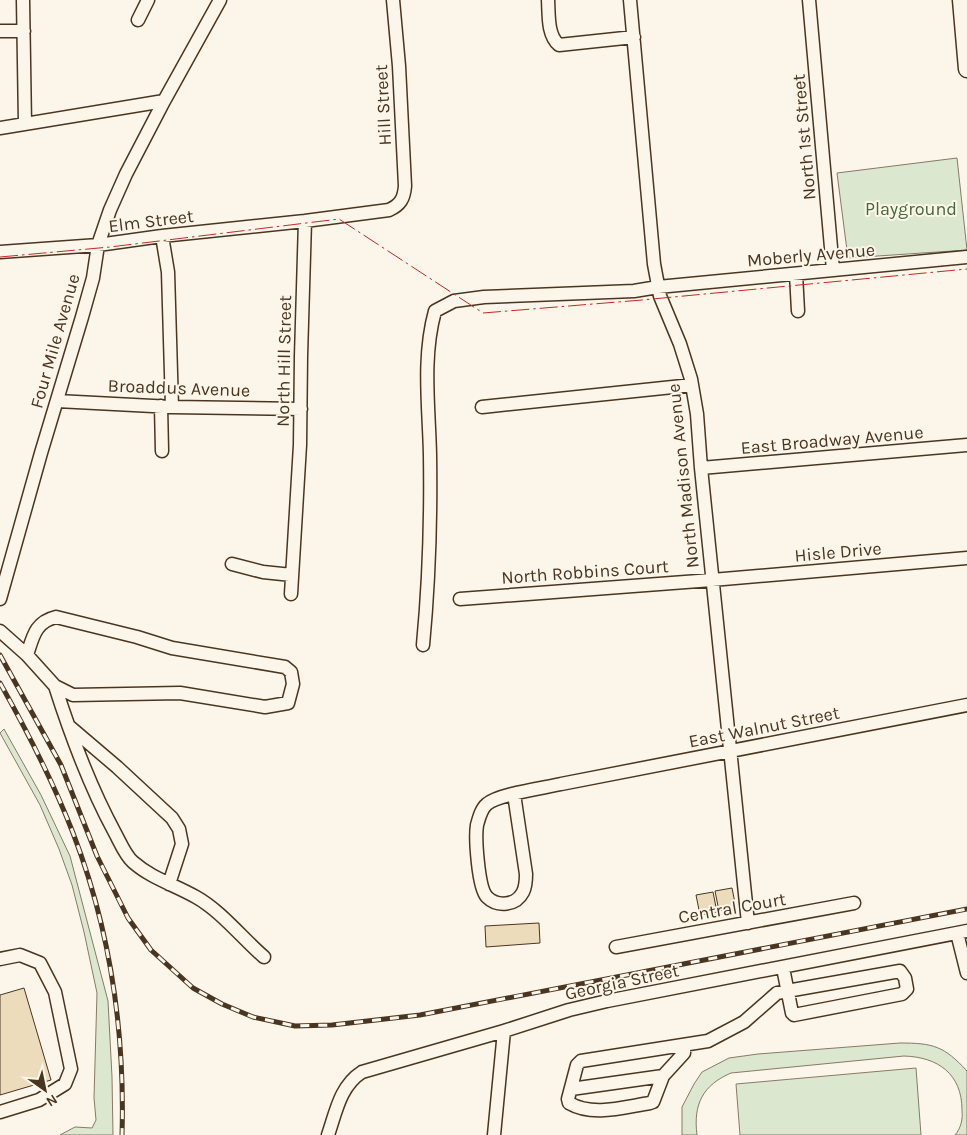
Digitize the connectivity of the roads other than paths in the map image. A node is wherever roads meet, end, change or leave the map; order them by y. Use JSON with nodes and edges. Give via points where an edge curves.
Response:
{"nodes":[{"id":1,"x":24,"y":0,"type":"edge"},
{"id":2,"x":148,"y":0,"type":"edge"},
{"id":3,"x":220,"y":0,"type":"edge"},
{"id":4,"x":393,"y":0,"type":"edge"},
{"id":5,"x":548,"y":0,"type":"edge"},
{"id":6,"x":630,"y":0,"type":"edge"},
{"id":7,"x":809,"y":0,"type":"edge"},
{"id":8,"x":961,"y":0,"type":"edge"},
{"id":9,"x":138,"y":20,"type":"dead end"},
{"id":10,"x":0,"y":31,"type":"edge"},
{"id":11,"x":24,"y":31,"type":"junction"},
{"id":12,"x":634,"y":37,"type":"junction"},
{"id":13,"x":967,"y":69,"type":"edge"},
{"id":14,"x":164,"y":100,"type":"junction"},
{"id":15,"x":25,"y":124,"type":"junction"},
{"id":16,"x":0,"y":128,"type":"edge"},
{"id":17,"x":305,"y":222,"type":"junction"},
{"id":18,"x":162,"y":236,"type":"junction"},
{"id":19,"x":98,"y":245,"type":"junction"},
{"id":20,"x":0,"y":252,"type":"edge"},
{"id":21,"x":967,"y":257,"type":"edge"},
{"id":22,"x":833,"y":270,"type":"junction"},
{"id":23,"x":796,"y":274,"type":"junction"},
{"id":24,"x":658,"y":287,"type":"junction"},
{"id":25,"x":798,"y":311,"type":"dead end"},
{"id":26,"x":692,"y":385,"type":"junction"},
{"id":27,"x":57,"y":401,"type":"junction"},
{"id":28,"x":167,"y":407,"type":"junction"},
{"id":29,"x":482,"y":407,"type":"dead end"},
{"id":30,"x":301,"y":409,"type":"junction"},
{"id":31,"x":967,"y":445,"type":"edge"},
{"id":32,"x":162,"y":451,"type":"dead end"},
{"id":33,"x":701,"y":468,"type":"junction"},
{"id":34,"x":967,"y":558,"type":"edge"},
{"id":35,"x":232,"y":564,"type":"dead end"},
{"id":36,"x":292,"y":575,"type":"junction"},
{"id":37,"x":712,"y":580,"type":"junction"},
{"id":38,"x":291,"y":594,"type":"dead end"},
{"id":39,"x":0,"y":599,"type":"edge"},
{"id":40,"x":460,"y":599,"type":"dead end"},
{"id":41,"x":0,"y":630,"type":"edge"},
{"id":42,"x":423,"y":645,"type":"dead end"},
{"id":43,"x":27,"y":655,"type":"junction"},
{"id":44,"x":55,"y":686,"type":"junction"},
{"id":45,"x":967,"y":705,"type":"edge"},
{"id":46,"x":68,"y":726,"type":"junction"},
{"id":47,"x":730,"y":752,"type":"junction"},
{"id":48,"x":514,"y":794,"type":"junction"},
{"id":49,"x":169,"y":884,"type":"junction"},
{"id":50,"x":854,"y":903,"type":"dead end"},
{"id":51,"x":748,"y":923,"type":"junction"},
{"id":52,"x":962,"y":932,"type":"edge"},
{"id":53,"x":616,"y":947,"type":"dead end"},
{"id":54,"x":264,"y":957,"type":"dead end"},
{"id":55,"x":0,"y":959,"type":"edge"},
{"id":56,"x":783,"y":968,"type":"junction"},
{"id":57,"x":967,"y":973,"type":"edge"},
{"id":58,"x":787,"y":991,"type":"junction"},
{"id":59,"x":504,"y":1031,"type":"junction"},
{"id":60,"x":684,"y":1045,"type":"junction"},
{"id":61,"x":663,"y":1076,"type":"junction"},
{"id":62,"x":571,"y":1089,"type":"junction"},
{"id":63,"x":0,"y":1112,"type":"edge"},
{"id":64,"x":328,"y":1135,"type":"edge"},
{"id":65,"x":494,"y":1135,"type":"edge"}],
"edges":[{"from":1,"to":11,"type":"street"},
{"from":2,"to":9,"type":"street"},
{"from":3,"to":14,"type":"street","name":"Four Mile Avenue"},
{"from":4,"to":17,"type":"street","name":"Hill Street","via":[[405,186],[402,201],[389,210]]},
{"from":5,"to":12,"type":"street","via":[[551,30],[559,45]]},
{"from":6,"to":12,"type":"street","name":"North Madison Avenue"},
{"from":7,"to":22,"type":"street","name":"North 1st Street"},
{"from":8,"to":13,"type":"main road"},
{"from":10,"to":11,"type":"street"},
{"from":11,"to":15,"type":"street"},
{"from":12,"to":24,"type":"street","name":"North Madison Avenue","via":[[651,248]]},
{"from":14,"to":15,"type":"street"},
{"from":14,"to":19,"type":"street","name":"Four Mile Avenue","via":[[126,174]]},
{"from":15,"to":16,"type":"street"},
{"from":17,"to":18,"type":"street","name":"Elm Street"},
{"from":17,"to":30,"type":"street","name":"North Hill Street"},
{"from":18,"to":19,"type":"street","name":"Elm Street"},
{"from":18,"to":28,"type":"street","via":[[168,272]]},
{"from":19,"to":20,"type":"street","name":"Elm Street"},
{"from":19,"to":27,"type":"street","name":"Four Mile Avenue","via":[[93,278]]},
{"from":21,"to":22,"type":"street","name":"Moberly Avenue"},
{"from":22,"to":23,"type":"street","name":"Moberly Avenue"},
{"from":23,"to":24,"type":"street","name":"Moberly Avenue"},
{"from":23,"to":25,"type":"street"},
{"from":24,"to":26,"type":"street","name":"North Madison Avenue"},
{"from":24,"to":42,"type":"street","name":"Moberly Avenue","via":[[588,294],[484,297],[454,301],[435,311],[429,332],[427,367],[430,456]]},
{"from":26,"to":29,"type":"street"},
{"from":26,"to":33,"type":"street","name":"North Madison Avenue"},
{"from":27,"to":28,"type":"street","name":"Broaddus Avenue"},
{"from":27,"to":39,"type":"street","name":"Four Mile Avenue"},
{"from":28,"to":30,"type":"street","name":"Broaddus Avenue"},
{"from":28,"to":32,"type":"street"},
{"from":30,"to":36,"type":"street","name":"North Hill Street"},
{"from":31,"to":33,"type":"street","name":"East Broadway Avenue"},
{"from":33,"to":37,"type":"street","name":"North Madison Avenue"},
{"from":34,"to":37,"type":"street","name":"Hisle Drive"},
{"from":35,"to":36,"type":"street"},
{"from":36,"to":38,"type":"street","name":"North Hill Street"},
{"from":37,"to":40,"type":"street","name":"North Robbins Court"},
{"from":37,"to":47,"type":"street","name":"North Madison Avenue"},
{"from":41,"to":43,"type":"street"},
{"from":43,"to":44,"type":"street"},
{"from":43,"to":44,"type":"street","via":[[39,626],[45,619],[56,617],[172,648],[285,667],[291,672],[293,684],[288,703],[265,707],[180,693],[73,695]]},
{"from":44,"to":46,"type":"street"},
{"from":45,"to":47,"type":"street","name":"East Walnut Street"},
{"from":46,"to":49,"type":"street","via":[[104,812],[132,861]]},
{"from":46,"to":49,"type":"street","via":[[172,818],[179,829],[182,844]]},
{"from":47,"to":48,"type":"street","name":"East Walnut Street"},
{"from":47,"to":51,"type":"street","name":"North Madison Avenue"},
{"from":48,"to":48,"type":"street","name":"East Walnut Street","via":[[496,798],[487,804],[476,827],[480,881],[487,897],[500,904],[517,900],[526,885]]},
{"from":49,"to":54,"type":"street","via":[[212,907]]},
{"from":50,"to":51,"type":"street","name":"Central Court"},
{"from":51,"to":53,"type":"street","name":"Central Court"},
{"from":52,"to":56,"type":"street","name":"Georgia Street"},
{"from":52,"to":57,"type":"street"},
{"from":55,"to":63,"type":"street","via":[[20,955],[40,963],[55,992],[71,1069],[65,1084],[39,1100]]},
{"from":56,"to":58,"type":"street"},
{"from":56,"to":59,"type":"street","name":"Georgia Street","via":[[607,1001]]},
{"from":58,"to":58,"type":"street","via":[[794,1015],[902,994],[907,989],[906,978],[900,971]]},
{"from":58,"to":60,"type":"street","via":[[777,993],[744,1022],[708,1041]]},
{"from":59,"to":64,"type":"street","name":"Georgia Street","via":[[362,1072],[345,1089]]},
{"from":59,"to":65,"type":"street"},
{"from":60,"to":61,"type":"street","via":[[681,1058]]},
{"from":60,"to":62,"type":"street","via":[[581,1061],[577,1064]]},
{"from":61,"to":62,"type":"street"},
{"from":61,"to":62,"type":"street","via":[[653,1102],[601,1110],[592,1111],[569,1103]]}]}
